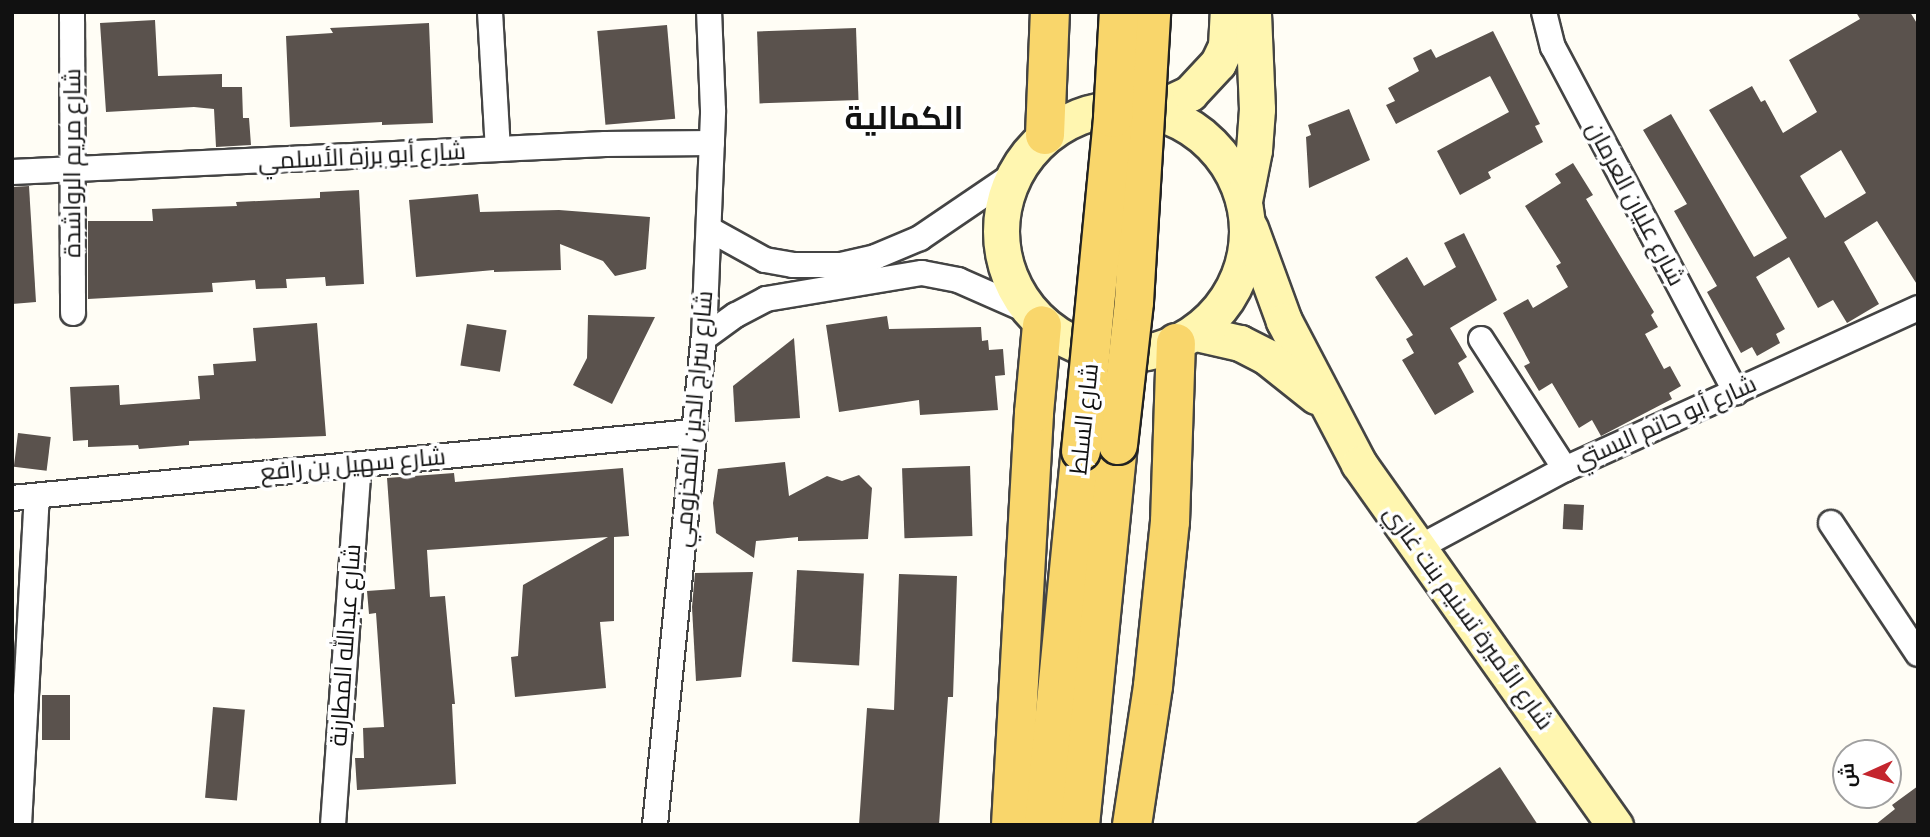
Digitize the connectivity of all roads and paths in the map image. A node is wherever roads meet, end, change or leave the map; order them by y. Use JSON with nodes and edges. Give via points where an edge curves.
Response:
{"nodes":[{"id":1,"x":72,"y":12,"type":"edge"},
{"id":2,"x":490,"y":12,"type":"edge"},
{"id":3,"x":709,"y":12,"type":"edge"},
{"id":4,"x":1050,"y":12,"type":"edge"},
{"id":5,"x":1119,"y":12,"type":"edge"},
{"id":6,"x":1151,"y":12,"type":"edge"},
{"id":7,"x":1228,"y":12,"type":"edge"},
{"id":8,"x":1253,"y":12,"type":"edge"},
{"id":9,"x":1544,"y":12,"type":"edge"},
{"id":10,"x":1154,"y":110,"type":"junction"},
{"id":11,"x":1045,"y":135,"type":"junction"},
{"id":12,"x":712,"y":143,"type":"junction"},
{"id":13,"x":498,"y":149,"type":"junction"},
{"id":14,"x":73,"y":171,"type":"junction"},
{"id":15,"x":12,"y":172,"type":"edge"},
{"id":16,"x":1014,"y":174,"type":"junction"},
{"id":17,"x":1246,"y":211,"type":"junction"},
{"id":18,"x":709,"y":229,"type":"junction"},
{"id":19,"x":842,"y":275,"type":"junction"},
{"id":20,"x":1918,"y":308,"type":"edge"},
{"id":21,"x":73,"y":313,"type":"dead end"},
{"id":22,"x":1037,"y":319,"type":"junction"},
{"id":23,"x":704,"y":338,"type":"junction"},
{"id":24,"x":1186,"y":338,"type":"junction"},
{"id":25,"x":1481,"y":339,"type":"dead end"},
{"id":26,"x":1736,"y":392,"type":"junction"},
{"id":27,"x":1330,"y":406,"type":"junction"},
{"id":28,"x":693,"y":432,"type":"junction"},
{"id":29,"x":1100,"y":448,"type":"junction"},
{"id":30,"x":359,"y":465,"type":"junction"},
{"id":31,"x":1565,"y":469,"type":"junction"},
{"id":32,"x":37,"y":496,"type":"junction"},
{"id":33,"x":12,"y":498,"type":"edge"},
{"id":34,"x":1831,"y":523,"type":"dead end"},
{"id":35,"x":1418,"y":548,"type":"junction"},
{"id":36,"x":1918,"y":654,"type":"edge"},
{"id":37,"x":19,"y":825,"type":"edge"},
{"id":38,"x":333,"y":825,"type":"edge"},
{"id":39,"x":655,"y":825,"type":"edge"},
{"id":40,"x":1011,"y":825,"type":"edge"},
{"id":41,"x":1045,"y":825,"type":"edge"},
{"id":42,"x":1080,"y":825,"type":"edge"},
{"id":43,"x":1132,"y":825,"type":"edge"},
{"id":44,"x":1615,"y":825,"type":"edge"}],
"edges":[{"from":1,"to":14,"type":"street","name":"شارع مريم الرواشدة"},
{"from":2,"to":13,"type":"street"},
{"from":3,"to":12,"type":"street","name":"شارع سراج الدين المخزومي"},
{"from":4,"to":11,"type":"main road"},
{"from":5,"to":29,"type":"main road","name":"شارع السلط","bridge":true},
{"from":6,"to":29,"type":"main road","name":"شارع السلط","bridge":true,"via":[[1135,302]]},
{"from":7,"to":10,"type":"main road","via":[[1226,46],[1218,63],[1190,93]]},
{"from":8,"to":17,"type":"main road","via":[[1256,108]]},
{"from":9,"to":26,"type":"street","name":"شارع عليان العرمان","via":[[1553,47]]},
{"from":10,"to":11,"type":"main road","via":[[1115,107],[1078,115]]},
{"from":10,"to":17,"type":"main road","via":[[1195,129],[1212,143],[1226,160]]},
{"from":11,"to":16,"type":"main road"},
{"from":12,"to":13,"type":"street","name":"شارع أبو برزة الأسلمي"},
{"from":12,"to":18,"type":"street","name":"شارع سراج الدين المخزومي"},
{"from":13,"to":14,"type":"street","name":"شارع أبو برزة الأسلمي"},
{"from":14,"to":15,"type":"street","name":"شارع أبو برزة الأسلمي"},
{"from":14,"to":21,"type":"street","name":"شارع مريم الرواشدة"},
{"from":16,"to":19,"type":"street","via":[[920,238]]},
{"from":16,"to":22,"type":"main road","via":[[1006,191],[1000,232],[1007,272],[1021,301]]},
{"from":17,"to":24,"type":"main road","via":[[1243,265],[1231,293],[1213,318]]},
{"from":17,"to":27,"type":"main road","name":"شارع الأميرة تسنيم بنت غازي","via":[[1284,321]]},
{"from":18,"to":19,"type":"street","via":[[765,260]]},
{"from":18,"to":23,"type":"street","name":"شارع سراج الدين المخزومي"},
{"from":19,"to":22,"type":"street","via":[[937,274],[976,287]]},
{"from":19,"to":23,"type":"street","via":[[766,299]]},
{"from":20,"to":26,"type":"street","name":"شارع أبو حاتم البستي"},
{"from":22,"to":24,"type":"main road","via":[[1072,345],[1106,355],[1142,355]]},
{"from":22,"to":40,"type":"main road"},
{"from":23,"to":28,"type":"street","name":"شارع سراج الدين المخزومي"},
{"from":24,"to":27,"type":"main road","name":"شارع الأميرة تسنيم بنت غازي","via":[[1240,343]]},
{"from":24,"to":43,"type":"main road","via":[[1153,686]]},
{"from":25,"to":31,"type":"street"},
{"from":26,"to":31,"type":"street","name":"شارع أبو حاتم البستي"},
{"from":27,"to":35,"type":"main road","name":"شارع الأميرة تسنيم بنت غازي","via":[[1359,464]]},
{"from":28,"to":30,"type":"street","name":"شارع سهيل بن رافع"},
{"from":28,"to":39,"type":"street","name":"شارع سراج الدين المخزومي"},
{"from":29,"to":41,"type":"main road","name":"شارع السلط"},
{"from":29,"to":42,"type":"main road","name":"شارع السلط"},
{"from":30,"to":32,"type":"street","name":"شارع سهيل بن رافع"},
{"from":30,"to":38,"type":"street","name":"شارع عبدالله المطارنة"},
{"from":31,"to":35,"type":"street","name":"شارع أبو حاتم البستي"},
{"from":32,"to":33,"type":"street","name":"شارع سهيل بن رافع"},
{"from":32,"to":37,"type":"street"},
{"from":34,"to":36,"type":"street"},
{"from":35,"to":44,"type":"main road","name":"شارع الأميرة تسنيم بنت غازي"}]}
